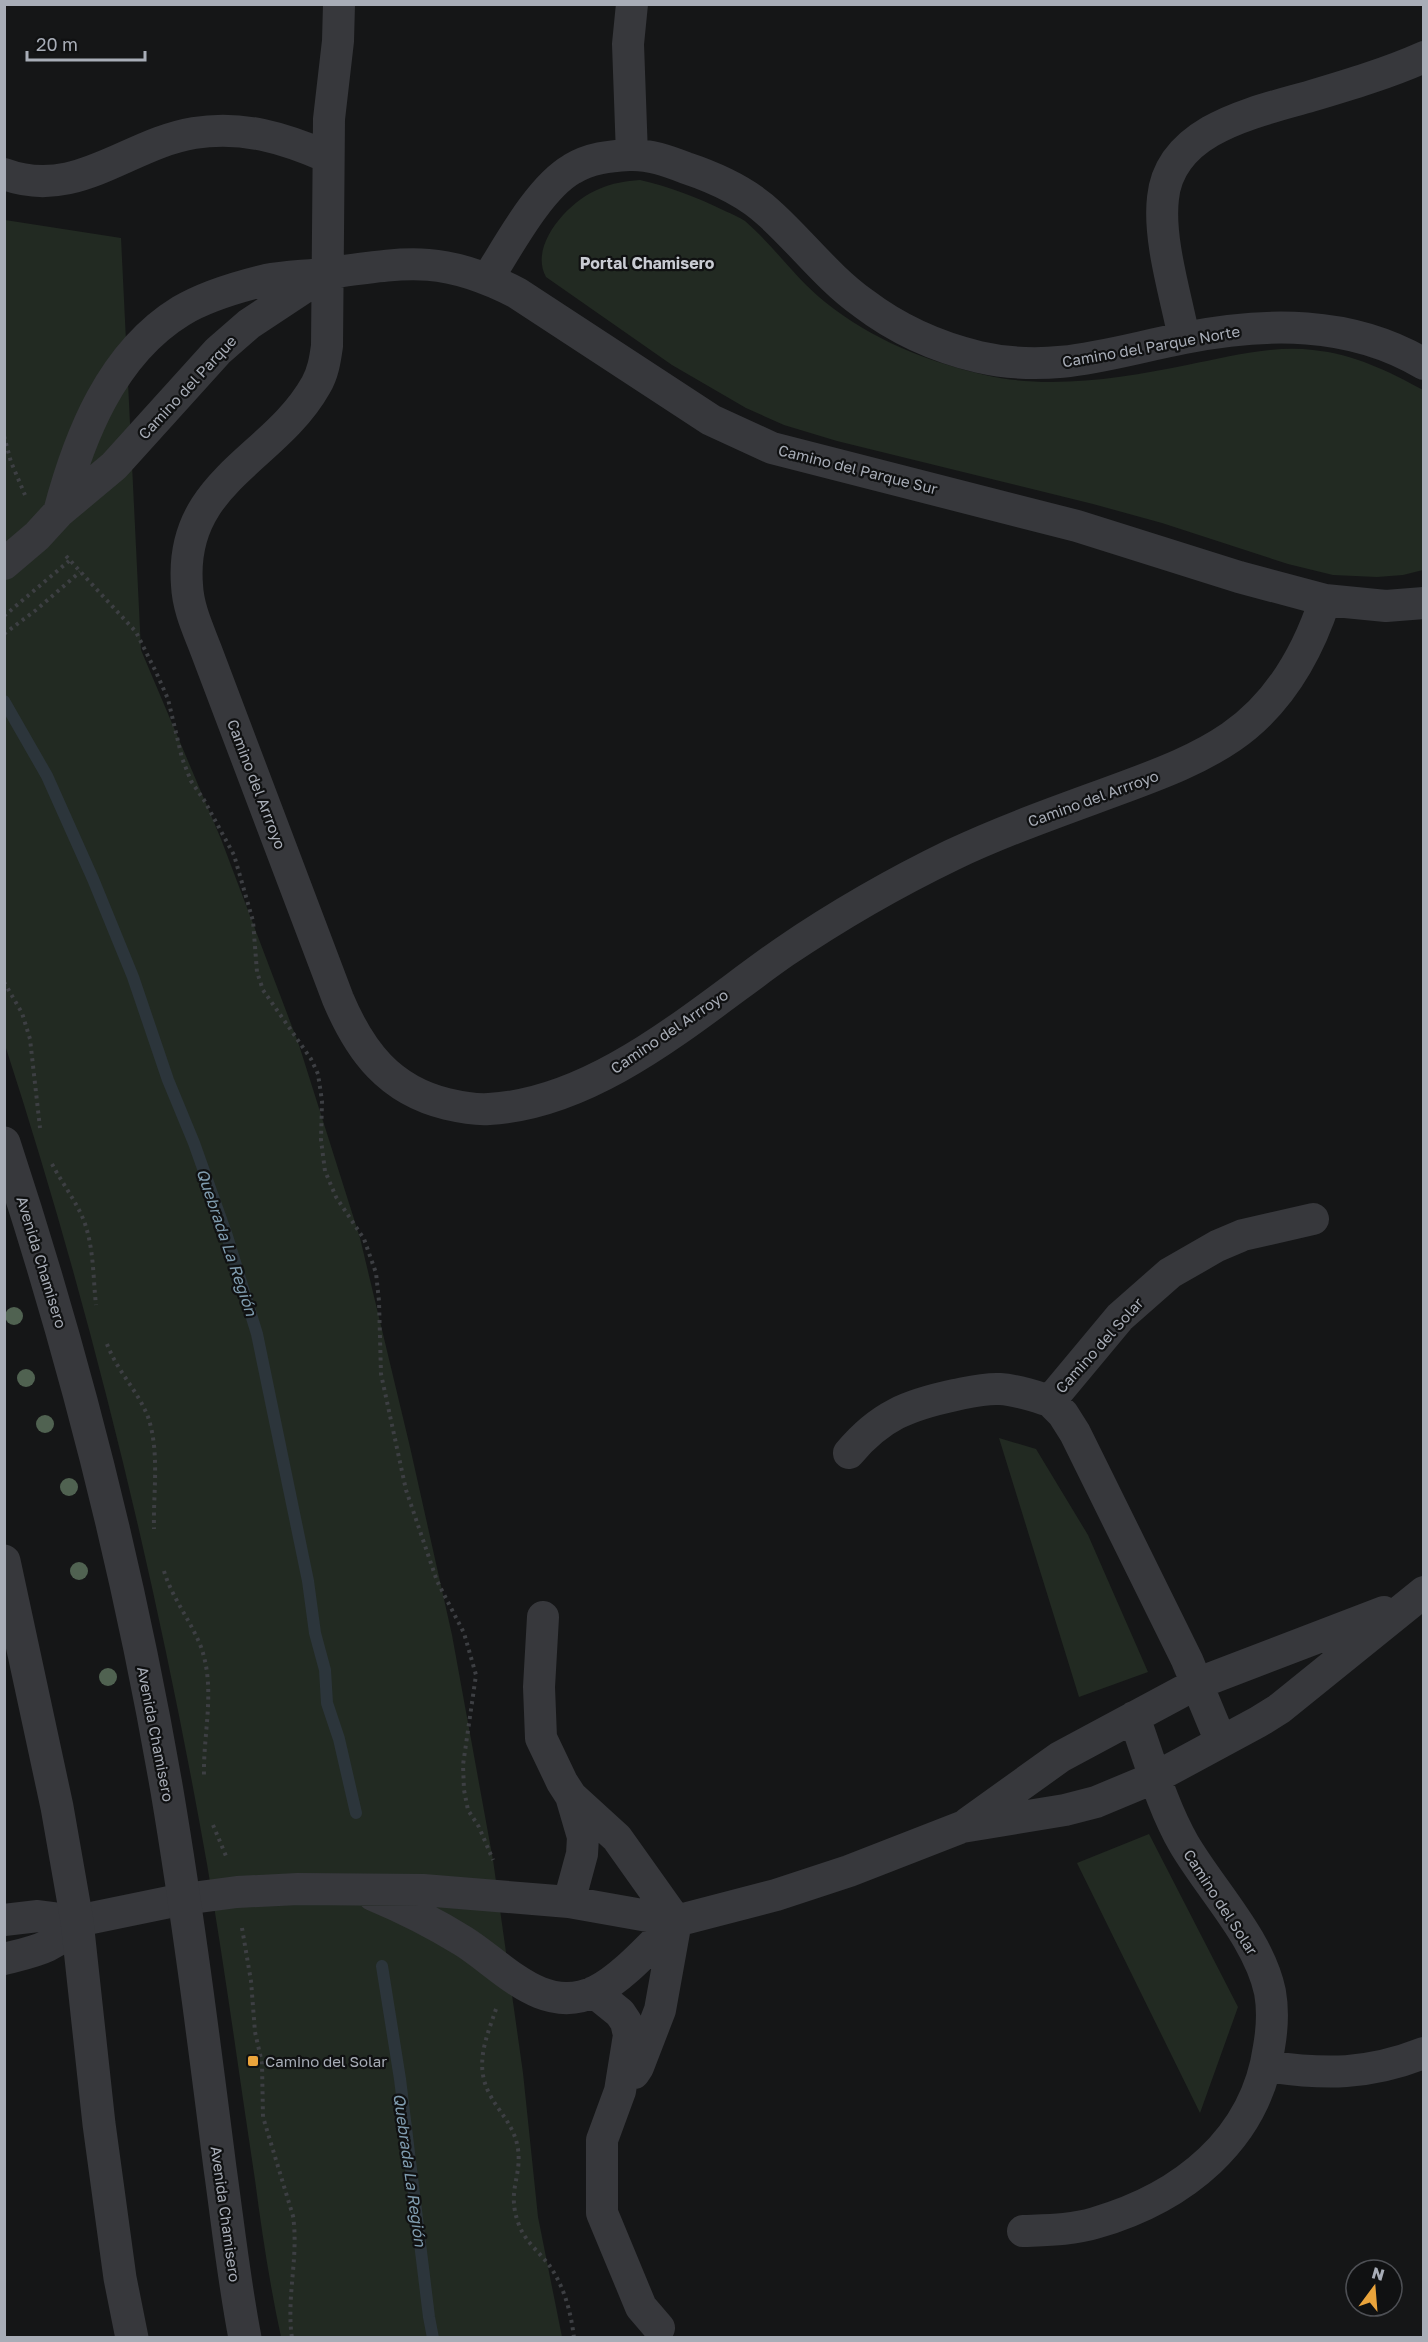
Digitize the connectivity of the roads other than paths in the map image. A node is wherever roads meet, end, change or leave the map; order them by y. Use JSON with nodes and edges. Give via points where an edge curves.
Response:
{"nodes":[{"id":1,"x":339,"y":4,"type":"edge"},
{"id":2,"x":632,"y":4,"type":"edge"},
{"id":3,"x":1424,"y":57,"type":"edge"},
{"id":4,"x":632,"y":155,"type":"junction"},
{"id":5,"x":328,"y":157,"type":"junction"},
{"id":6,"x":4,"y":174,"type":"edge"},
{"id":7,"x":327,"y":273,"type":"junction"},
{"id":8,"x":488,"y":278,"type":"junction"},
{"id":9,"x":1184,"y":338,"type":"junction"},
{"id":10,"x":1424,"y":364,"type":"edge"},
{"id":11,"x":59,"y":512,"type":"junction"},
{"id":12,"x":4,"y":564,"type":"edge"},
{"id":13,"x":1325,"y":600,"type":"junction"},
{"id":14,"x":1424,"y":603,"type":"edge"},
{"id":15,"x":4,"y":1143,"type":"edge"},
{"id":16,"x":1312,"y":1219,"type":"dead end"},
{"id":17,"x":1050,"y":1401,"type":"junction"},
{"id":18,"x":849,"y":1453,"type":"dead end"},
{"id":19,"x":4,"y":1561,"type":"edge"},
{"id":20,"x":1415,"y":1598,"type":"edge"},
{"id":21,"x":543,"y":1617,"type":"dead end"},
{"id":22,"x":1196,"y":1683,"type":"junction"},
{"id":23,"x":1134,"y":1717,"type":"junction"},
{"id":24,"x":1221,"y":1742,"type":"junction"},
{"id":25,"x":1156,"y":1777,"type":"junction"},
{"id":26,"x":571,"y":1796,"type":"junction"},
{"id":27,"x":962,"y":1827,"type":"junction"},
{"id":28,"x":360,"y":1890,"type":"junction"},
{"id":29,"x":184,"y":1899,"type":"junction"},
{"id":30,"x":569,"y":1902,"type":"junction"},
{"id":31,"x":4,"y":1920,"type":"edge"},
{"id":32,"x":77,"y":1921,"type":"junction"},
{"id":33,"x":676,"y":1921,"type":"junction"},
{"id":34,"x":4,"y":1959,"type":"edge"},
{"id":35,"x":594,"y":1992,"type":"junction"},
{"id":36,"x":1424,"y":2053,"type":"edge"},
{"id":37,"x":1266,"y":2066,"type":"junction"},
{"id":38,"x":620,"y":2091,"type":"junction"},
{"id":39,"x":1023,"y":2231,"type":"dead end"},
{"id":40,"x":659,"y":2328,"type":"dead end"},
{"id":41,"x":132,"y":2337,"type":"edge"},
{"id":42,"x":245,"y":2337,"type":"edge"}],
"edges":[{"from":1,"to":5,"type":"street","name":"Camino del Arrroyo"},
{"from":2,"to":4,"type":"street","via":[[628,44]]},
{"from":3,"to":9,"type":"street","via":[[1249,114],[1194,141],[1179,157],[1163,196],[1162,218]]},
{"from":4,"to":8,"type":"street","name":"Camino del Parque Norte","via":[[589,161],[561,177],[531,212]]},
{"from":4,"to":9,"type":"street","name":"Camino del Parque Norte","via":[[659,158],[741,193],[769,212],[861,302],[915,335],[946,347],[1007,362],[1067,362]]},
{"from":5,"to":6,"type":"street","via":[[275,137],[216,131],[172,138],[91,173],[66,179],[46,181]]},
{"from":5,"to":7,"type":"street","name":"Camino del Arrroyo"},
{"from":7,"to":8,"type":"street","name":"Camino del Parque Sur","via":[[426,263]]},
{"from":7,"to":11,"type":"street","name":"Camino del Parque","via":[[282,300],[218,351],[114,466]]},
{"from":7,"to":11,"type":"street","name":"Camino del Parque","via":[[267,280],[224,293],[181,311],[146,337],[114,377],[86,431]]},
{"from":7,"to":13,"type":"street","name":"Camino del Arrroyo","via":[[327,346],[317,384],[287,423],[222,483],[202,510],[192,533],[187,585],[191,611],[348,1022],[360,1044],[393,1080],[438,1102],[487,1110],[525,1104],[570,1090],[618,1068],[786,951],[900,881],[1004,832],[1166,771],[1229,738],[1254,719],[1292,673],[1304,654]]},
{"from":8,"to":13,"type":"street","name":"Camino del Parque Sur","via":[[518,293],[711,420],[772,448],[1077,526]]},
{"from":9,"to":10,"type":"street","name":"Camino del Parque Norte","via":[[1234,329],[1315,328],[1381,344]]},
{"from":11,"to":12,"type":"street","name":"Camino del Parque"},
{"from":13,"to":14,"type":"street","name":"Camino del Parque Sur","via":[[1386,606]]},
{"from":15,"to":29,"type":"street","name":"Avenida Chamisero","via":[[62,1329],[109,1509],[148,1690]]},
{"from":16,"to":17,"type":"street","name":"Camino del Solar","via":[[1243,1235],[1170,1273],[1120,1317]]},
{"from":17,"to":18,"type":"street","name":"Camino del Solar","via":[[1001,1389],[984,1389],[921,1402],[882,1421]]},
{"from":17,"to":22,"type":"street","name":"Camino del Solar","via":[[1075,1433]]},
{"from":19,"to":32,"type":"street"},
{"from":20,"to":22,"type":"street"},
{"from":20,"to":24,"type":"street","via":[[1279,1708]]},
{"from":21,"to":26,"type":"street","via":[[541,1738]]},
{"from":22,"to":23,"type":"street"},
{"from":22,"to":24,"type":"street","name":"Camino del Solar"},
{"from":23,"to":25,"type":"street","name":"Camino del Solar"},
{"from":23,"to":27,"type":"street","via":[[1060,1757]]},
{"from":24,"to":25,"type":"street"},
{"from":25,"to":27,"type":"street","via":[[1096,1802],[1065,1810]]},
{"from":25,"to":37,"type":"street","name":"Camino del Solar","via":[[1182,1840],[1259,1962],[1270,1993],[1271,2034]]},
{"from":26,"to":30,"type":"street","via":[[583,1837]]},
{"from":26,"to":33,"type":"street","via":[[617,1838]]},
{"from":27,"to":33,"type":"street","via":[[776,1895]]},
{"from":28,"to":29,"type":"street","via":[[289,1889]]},
{"from":28,"to":30,"type":"street","via":[[423,1890]]},
{"from":28,"to":35,"type":"street","via":[[415,1913],[465,1942],[523,1986],[552,1996],[577,1997]]},
{"from":29,"to":32,"type":"street"},
{"from":29,"to":42,"type":"street","name":"Avenida Chamisero","via":[[229,2247]]},
{"from":30,"to":33,"type":"street"},
{"from":31,"to":32,"type":"street","via":[[39,1916]]},
{"from":32,"to":34,"type":"street","via":[[58,1942]]},
{"from":32,"to":41,"type":"street","via":[[99,2124]]},
{"from":33,"to":35,"type":"street"},
{"from":33,"to":38,"type":"street","via":[[660,2010],[638,2067]]},
{"from":35,"to":38,"type":"street","via":[[626,2022],[629,2035]]},
{"from":36,"to":37,"type":"street","via":[[1358,2071]]},
{"from":37,"to":39,"type":"street","name":"Camino del Solar","via":[[1254,2103],[1238,2129],[1217,2154],[1161,2197],[1093,2224]]},
{"from":38,"to":40,"type":"street","via":[[602,2140],[602,2213],[641,2307]]}]}
